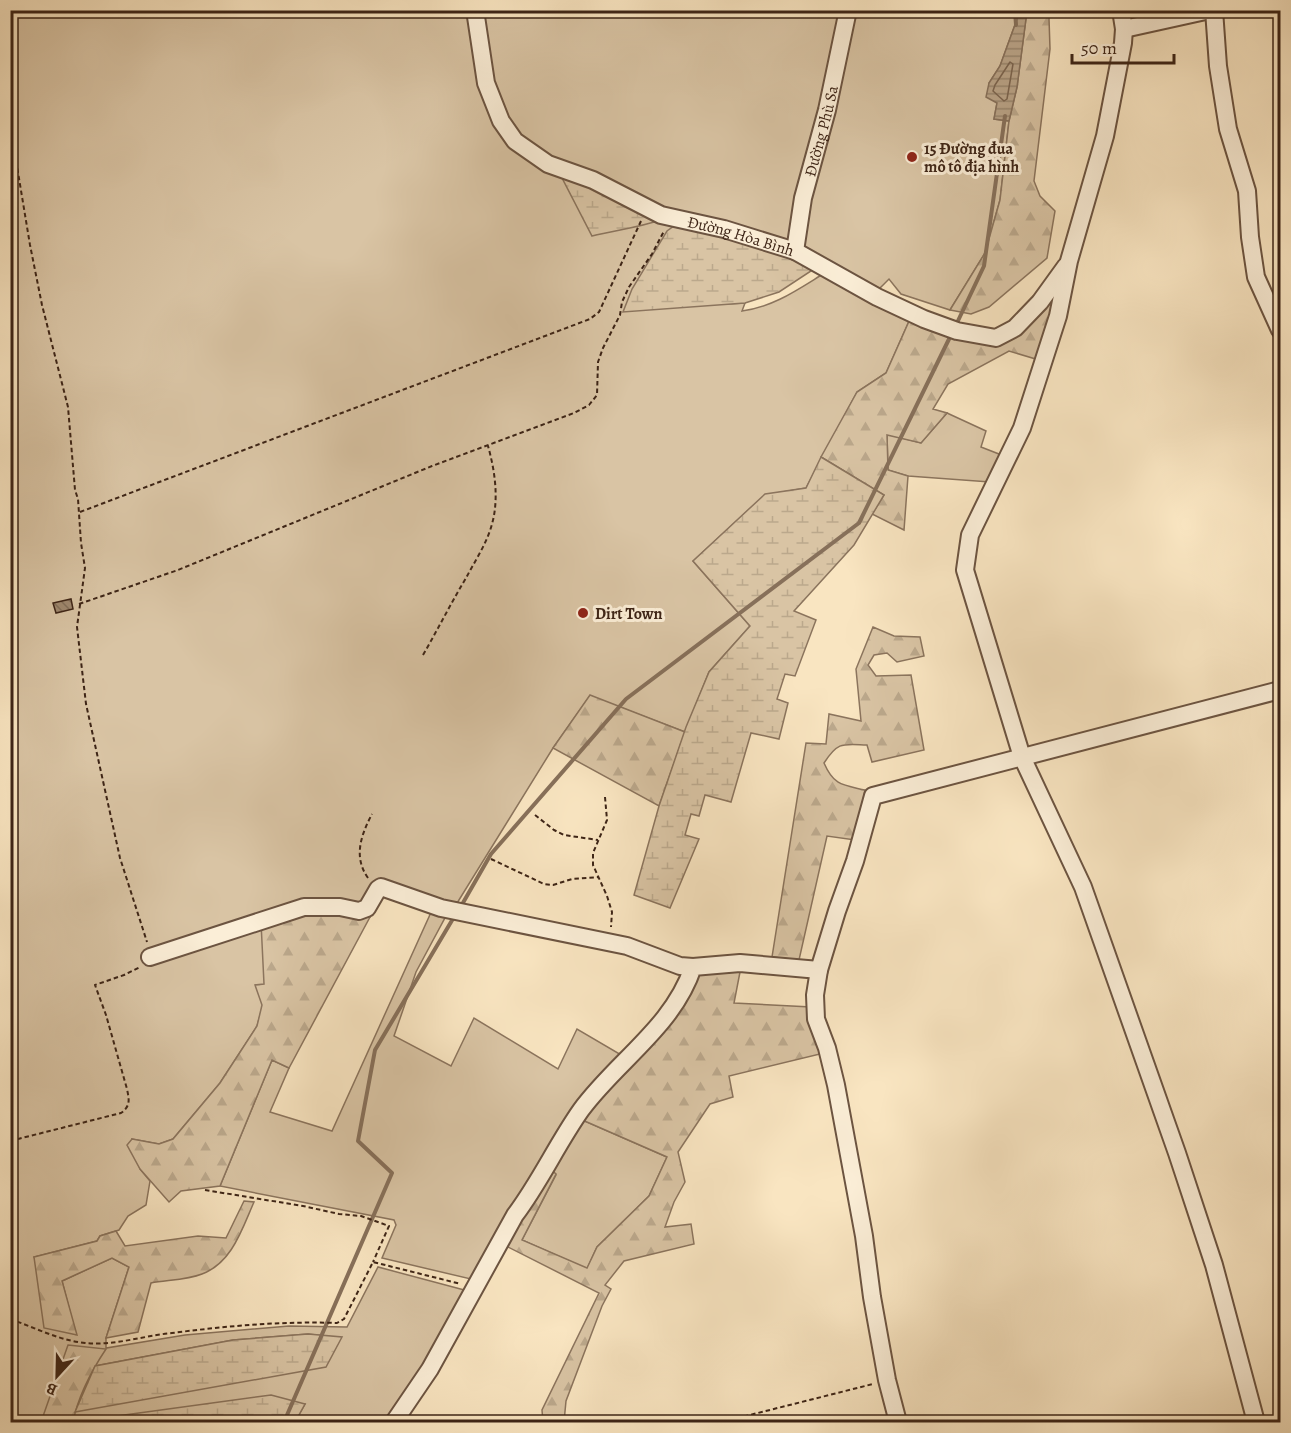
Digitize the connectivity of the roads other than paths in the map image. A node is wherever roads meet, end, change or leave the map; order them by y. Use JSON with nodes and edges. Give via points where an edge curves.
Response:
{"nodes":[{"id":1,"x":475,"y":10,"type":"edge"},
{"id":2,"x":848,"y":10,"type":"edge"},
{"id":3,"x":1120,"y":10,"type":"edge"},
{"id":4,"x":1212,"y":10,"type":"edge"},
{"id":5,"x":1124,"y":29,"type":"junction"},
{"id":6,"x":795,"y":251,"type":"junction"},
{"id":7,"x":1069,"y":261,"type":"junction"},
{"id":8,"x":1281,"y":330,"type":"edge"},
{"id":9,"x":1281,"y":690,"type":"edge"},
{"id":10,"x":1022,"y":757,"type":"junction"},
{"id":11,"x":150,"y":957,"type":"road end"},
{"id":12,"x":693,"y":967,"type":"junction"},
{"id":13,"x":819,"y":970,"type":"junction"},
{"id":14,"x":394,"y":1422,"type":"edge"},
{"id":15,"x":898,"y":1422,"type":"edge"},
{"id":16,"x":1256,"y":1422,"type":"edge"}],
"edges":[{"from":1,"to":6,"type":"street","name":"Đường Hòa Bình","via":[[486,83],[501,121],[515,141],[549,164],[593,180],[672,219],[724,229]]},
{"from":2,"to":6,"type":"street","name":"Đường Phù Sa","via":[[827,111],[803,198]]},
{"from":3,"to":5,"type":"street"},
{"from":4,"to":5,"type":"street"},
{"from":4,"to":8,"type":"street","via":[[1228,129],[1247,191],[1256,277]]},
{"from":5,"to":7,"type":"street","via":[[1105,136]]},
{"from":6,"to":7,"type":"street","name":"Đường Hòa Bình","via":[[924,319],[957,331],[996,338],[1015,327],[1040,303]]},
{"from":7,"to":10,"type":"street","via":[[1044,363],[1022,428],[970,535],[965,570]]},
{"from":9,"to":10,"type":"street"},
{"from":10,"to":13,"type":"street","via":[[873,796]]},
{"from":10,"to":16,"type":"street","via":[[1083,887],[1215,1265]]},
{"from":11,"to":12,"type":"street","via":[[304,907],[367,908],[381,887],[449,910],[609,942]]},
{"from":12,"to":13,"type":"street","via":[[740,963]]},
{"from":12,"to":14,"type":"street","via":[[674,1006],[581,1111],[515,1215],[430,1369]]},
{"from":13,"to":15,"type":"street","via":[[816,1019],[836,1085],[887,1380]]}]}
